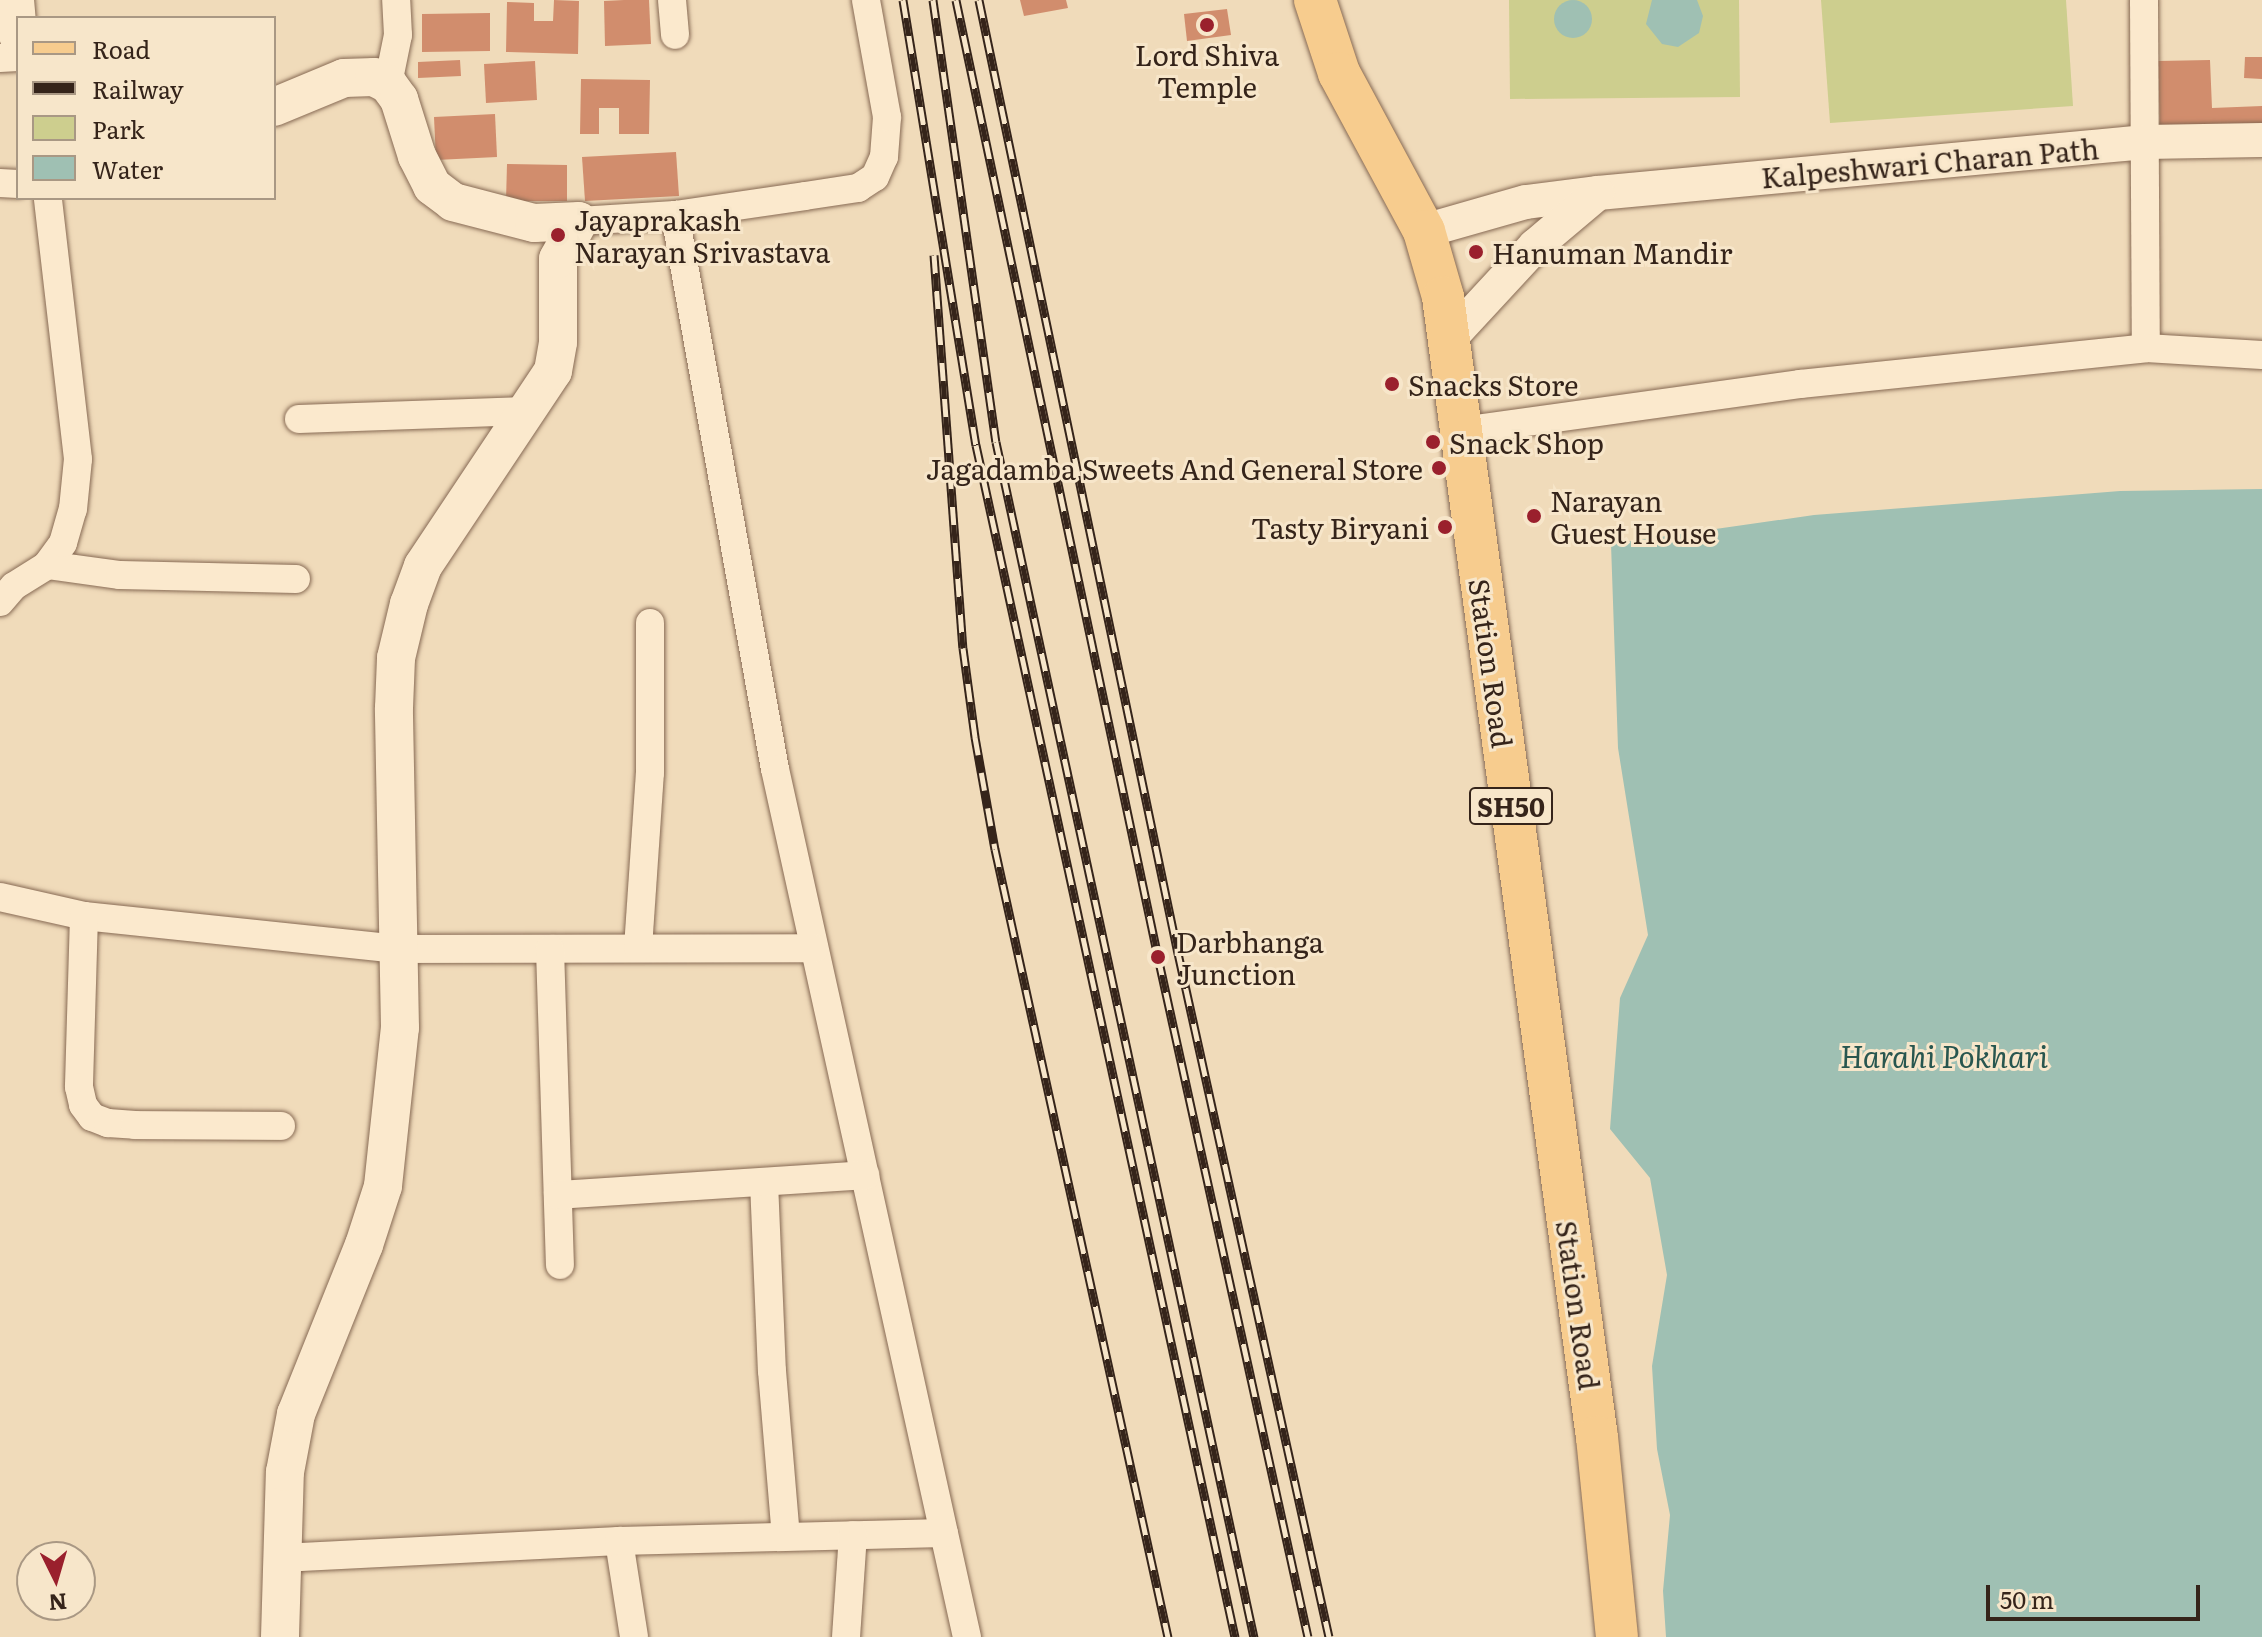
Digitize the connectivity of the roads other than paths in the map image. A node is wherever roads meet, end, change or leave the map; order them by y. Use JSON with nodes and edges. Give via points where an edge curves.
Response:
{"nodes":[{"id":1,"x":396,"y":0,"type":"edge"},
{"id":2,"x":672,"y":0,"type":"edge"},
{"id":3,"x":866,"y":0,"type":"edge"},
{"id":4,"x":1315,"y":0,"type":"edge"},
{"id":5,"x":2144,"y":0,"type":"edge"},
{"id":6,"x":675,"y":35,"type":"dead end"},
{"id":7,"x":388,"y":84,"type":"junction"},
{"id":8,"x":276,"y":106,"type":"edge"},
{"id":9,"x":2262,"y":140,"type":"edge"},
{"id":10,"x":2146,"y":142,"type":"junction"},
{"id":11,"x":1598,"y":193,"type":"junction"},
{"id":12,"x":48,"y":200,"type":"edge"},
{"id":13,"x":675,"y":215,"type":"junction"},
{"id":14,"x":579,"y":221,"type":"junction"},
{"id":15,"x":534,"y":223,"type":"junction"},
{"id":16,"x":1424,"y":231,"type":"junction"},
{"id":17,"x":558,"y":259,"type":"junction"},
{"id":18,"x":1449,"y":339,"type":"junction"},
{"id":19,"x":2146,"y":348,"type":"junction"},
{"id":20,"x":2262,"y":355,"type":"edge"},
{"id":21,"x":526,"y":411,"type":"junction"},
{"id":22,"x":299,"y":419,"type":"dead end"},
{"id":23,"x":1462,"y":431,"type":"junction"},
{"id":24,"x":47,"y":565,"type":"junction"},
{"id":25,"x":296,"y":579,"type":"dead end"},
{"id":26,"x":5,"y":591,"type":"edge"},
{"id":27,"x":650,"y":623,"type":"dead end"},
{"id":28,"x":0,"y":897,"type":"edge"},
{"id":29,"x":84,"y":916,"type":"junction"},
{"id":30,"x":638,"y":948,"type":"junction"},
{"id":31,"x":814,"y":948,"type":"junction"},
{"id":32,"x":398,"y":949,"type":"junction"},
{"id":33,"x":550,"y":949,"type":"junction"},
{"id":34,"x":281,"y":1126,"type":"dead end"},
{"id":35,"x":865,"y":1175,"type":"junction"},
{"id":36,"x":764,"y":1182,"type":"junction"},
{"id":37,"x":558,"y":1195,"type":"junction"},
{"id":38,"x":560,"y":1265,"type":"dead end"},
{"id":39,"x":944,"y":1533,"type":"junction"},
{"id":40,"x":853,"y":1535,"type":"junction"},
{"id":41,"x":786,"y":1536,"type":"junction"},
{"id":42,"x":619,"y":1541,"type":"junction"},
{"id":43,"x":281,"y":1558,"type":"junction"},
{"id":44,"x":280,"y":1637,"type":"edge"},
{"id":45,"x":634,"y":1637,"type":"edge"},
{"id":46,"x":846,"y":1637,"type":"edge"},
{"id":47,"x":967,"y":1637,"type":"edge"},
{"id":48,"x":1617,"y":1637,"type":"edge"}],
"edges":[{"from":1,"to":7,"type":"street","via":[[396,55]]},
{"from":2,"to":6,"type":"street"},
{"from":3,"to":13,"type":"street","via":[[887,117],[884,157],[875,177],[858,188]]},
{"from":4,"to":16,"type":"main road","name":"Station Road","number":"SH50","via":[[1339,73]]},
{"from":5,"to":10,"type":"street"},
{"from":7,"to":8,"type":"main road","via":[[361,75],[344,78]]},
{"from":7,"to":15,"type":"main road","via":[[399,99],[432,186],[453,202]]},
{"from":9,"to":10,"type":"street","name":"Kalpeshwari Charan Path"},
{"from":10,"to":11,"type":"street","name":"Kalpeshwari Charan Path"},
{"from":10,"to":19,"type":"street"},
{"from":11,"to":16,"type":"street","name":"Kalpeshwari Charan Path","via":[[1526,202]]},
{"from":11,"to":18,"type":"street","via":[[1535,246]]},
{"from":12,"to":24,"type":"street","via":[[78,459],[73,509]]},
{"from":13,"to":14,"type":"street"},
{"from":13,"to":31,"type":"street","via":[[775,769]]},
{"from":14,"to":15,"type":"main road"},
{"from":14,"to":17,"type":"main road"},
{"from":15,"to":17,"type":"main road"},
{"from":16,"to":18,"type":"main road","name":"Station Road","number":"SH50"},
{"from":17,"to":21,"type":"main road","via":[[553,371]]},
{"from":18,"to":23,"type":"main road","name":"Station Road","number":"SH50"},
{"from":19,"to":20,"type":"street"},
{"from":19,"to":23,"type":"street","via":[[1800,384]]},
{"from":21,"to":22,"type":"street"},
{"from":21,"to":32,"type":"main road","via":[[423,566],[402,631],[394,708]]},
{"from":23,"to":48,"type":"main road","name":"Station Road","number":"SH50","via":[[1597,1437]]},
{"from":24,"to":25,"type":"street","via":[[120,575]]},
{"from":24,"to":26,"type":"street"},
{"from":27,"to":30,"type":"street","via":[[650,773]]},
{"from":28,"to":29,"type":"street"},
{"from":29,"to":32,"type":"street"},
{"from":29,"to":34,"type":"street","via":[[79,1087],[92,1117],[122,1124]]},
{"from":30,"to":31,"type":"street"},
{"from":30,"to":33,"type":"street"},
{"from":31,"to":35,"type":"street"},
{"from":32,"to":33,"type":"street"},
{"from":32,"to":43,"type":"main road","via":[[400,1028],[383,1186],[296,1414],[285,1472]]},
{"from":33,"to":37,"type":"street"},
{"from":35,"to":36,"type":"street"},
{"from":35,"to":39,"type":"street"},
{"from":36,"to":37,"type":"street"},
{"from":36,"to":41,"type":"street"},
{"from":37,"to":38,"type":"street"},
{"from":39,"to":40,"type":"street"},
{"from":39,"to":47,"type":"street"},
{"from":40,"to":41,"type":"street"},
{"from":40,"to":46,"type":"street"},
{"from":41,"to":42,"type":"street"},
{"from":42,"to":43,"type":"street"},
{"from":42,"to":45,"type":"street"},
{"from":43,"to":44,"type":"main road"}]}
